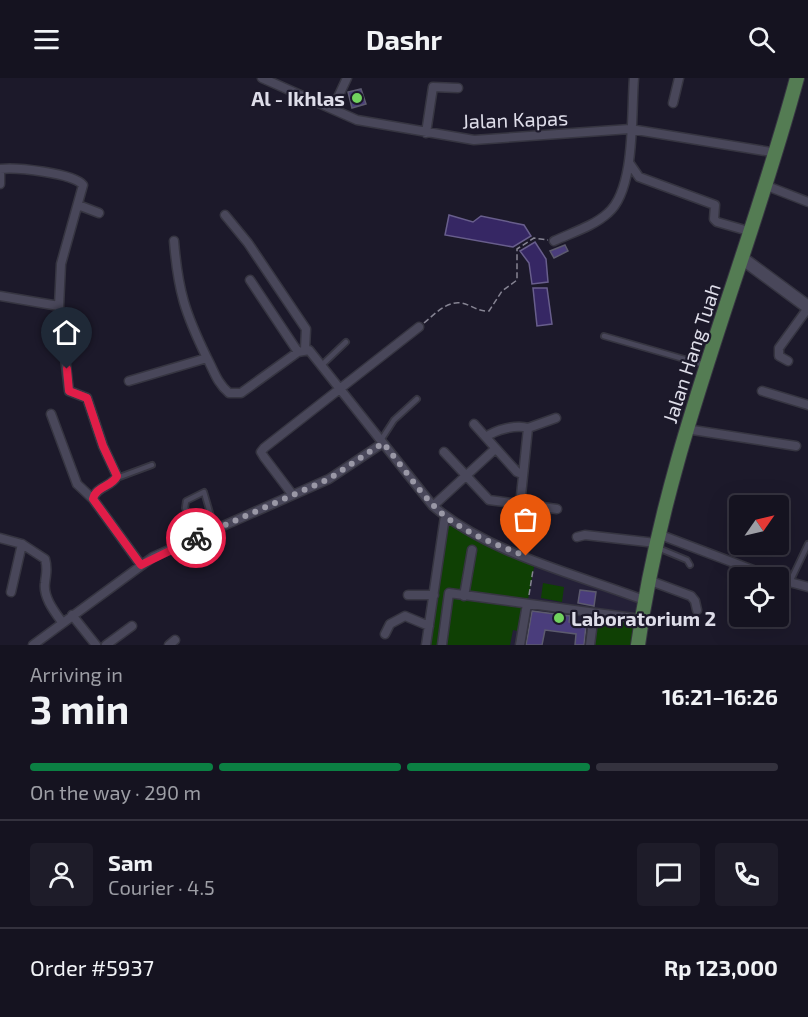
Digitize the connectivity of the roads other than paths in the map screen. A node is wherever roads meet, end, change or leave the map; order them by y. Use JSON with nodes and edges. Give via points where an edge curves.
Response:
{"nodes":[{"id":1,"x":262,"y":78,"type":"edge"},
{"id":2,"x":347,"y":78,"type":"edge"},
{"id":3,"x":634,"y":78,"type":"edge"},
{"id":4,"x":679,"y":78,"type":"edge"},
{"id":5,"x":797,"y":78,"type":"edge"},
{"id":6,"x":433,"y":82,"type":"edge"},
{"id":7,"x":458,"y":88,"type":"dead end"},
{"id":8,"x":673,"y":103,"type":"dead end"},
{"id":9,"x":333,"y":108,"type":"junction"},
{"id":10,"x":630,"y":129,"type":"junction"},
{"id":11,"x":426,"y":133,"type":"junction"},
{"id":12,"x":777,"y":153,"type":"junction"},
{"id":13,"x":630,"y":164,"type":"junction"},
{"id":14,"x":0,"y":169,"type":"edge"},
{"id":15,"x":0,"y":184,"type":"edge"},
{"id":16,"x":767,"y":186,"type":"junction"},
{"id":17,"x":808,"y":202,"type":"edge"},
{"id":18,"x":78,"y":205,"type":"junction"},
{"id":19,"x":99,"y":213,"type":"dead end"},
{"id":20,"x":225,"y":215,"type":"dead end"},
{"id":21,"x":752,"y":232,"type":"junction"},
{"id":22,"x":174,"y":241,"type":"dead end"},
{"id":23,"x":554,"y":241,"type":"road end"},
{"id":24,"x":743,"y":259,"type":"junction"},
{"id":25,"x":250,"y":280,"type":"dead end"},
{"id":26,"x":0,"y":296,"type":"edge"},
{"id":27,"x":59,"y":306,"type":"junction"},
{"id":28,"x":808,"y":308,"type":"edge"},
{"id":29,"x":419,"y":327,"type":"road end"},
{"id":30,"x":604,"y":336,"type":"dead end"},
{"id":31,"x":346,"y":342,"type":"dead end"},
{"id":32,"x":301,"y":350,"type":"junction"},
{"id":33,"x":207,"y":358,"type":"junction"},
{"id":34,"x":788,"y":361,"type":"dead end"},
{"id":35,"x":323,"y":364,"type":"junction"},
{"id":36,"x":705,"y":365,"type":"junction"},
{"id":37,"x":129,"y":381,"type":"dead end"},
{"id":38,"x":341,"y":387,"type":"junction"},
{"id":39,"x":762,"y":391,"type":"dead end"},
{"id":40,"x":417,"y":399,"type":"dead end"},
{"id":41,"x":808,"y":405,"type":"edge"},
{"id":42,"x":51,"y":414,"type":"dead end"},
{"id":43,"x":556,"y":418,"type":"dead end"},
{"id":44,"x":474,"y":424,"type":"dead end"},
{"id":45,"x":528,"y":428,"type":"junction"},
{"id":46,"x":686,"y":429,"type":"junction"},
{"id":47,"x":486,"y":437,"type":"junction"},
{"id":48,"x":382,"y":442,"type":"junction"},
{"id":49,"x":796,"y":446,"type":"dead end"},
{"id":50,"x":495,"y":449,"type":"junction"},
{"id":51,"x":444,"y":452,"type":"dead end"},
{"id":52,"x":152,"y":465,"type":"dead end"},
{"id":53,"x":522,"y":474,"type":"junction"},
{"id":54,"x":466,"y":476,"type":"junction"},
{"id":55,"x":117,"y":478,"type":"junction"},
{"id":56,"x":291,"y":494,"type":"junction"},
{"id":57,"x":93,"y":499,"type":"junction"},
{"id":58,"x":520,"y":505,"type":"junction"},
{"id":59,"x":433,"y":506,"type":"junction"},
{"id":60,"x":557,"y":509,"type":"dead end"},
{"id":61,"x":445,"y":516,"type":"junction"},
{"id":62,"x":213,"y":526,"type":"junction"},
{"id":63,"x":577,"y":537,"type":"dead end"},
{"id":64,"x":0,"y":538,"type":"edge"},
{"id":65,"x":656,"y":542,"type":"junction"},
{"id":66,"x":22,"y":544,"type":"junction"},
{"id":67,"x":808,"y":544,"type":"edge"},
{"id":68,"x":472,"y":549,"type":"dead end"},
{"id":69,"x":141,"y":565,"type":"junction"},
{"id":70,"x":690,"y":565,"type":"dead end"},
{"id":71,"x":738,"y":567,"type":"edge"},
{"id":72,"x":648,"y":580,"type":"junction"},
{"id":73,"x":789,"y":582,"type":"joint"},
{"id":74,"x":808,"y":587,"type":"edge"},
{"id":75,"x":11,"y":592,"type":"dead end"},
{"id":76,"x":408,"y":595,"type":"dead end"},
{"id":77,"x":434,"y":595,"type":"junction"},
{"id":78,"x":464,"y":596,"type":"junction"},
{"id":79,"x":644,"y":600,"type":"junction"},
{"id":80,"x":526,"y":604,"type":"junction"},
{"id":81,"x":697,"y":610,"type":"dead end"},
{"id":82,"x":594,"y":614,"type":"junction"},
{"id":83,"x":72,"y":615,"type":"junction"},
{"id":84,"x":641,"y":619,"type":"junction"},
{"id":85,"x":62,"y":622,"type":"junction"},
{"id":86,"x":132,"y":626,"type":"dead end"},
{"id":87,"x":429,"y":626,"type":"junction"},
{"id":88,"x":385,"y":634,"type":"dead end"},
{"id":89,"x":32,"y":645,"type":"edge"},
{"id":90,"x":96,"y":645,"type":"edge"},
{"id":91,"x":106,"y":645,"type":"edge"},
{"id":92,"x":426,"y":645,"type":"edge"},
{"id":93,"x":442,"y":645,"type":"edge"},
{"id":94,"x":520,"y":645,"type":"edge"},
{"id":95,"x":590,"y":645,"type":"edge"},
{"id":96,"x":638,"y":645,"type":"edge"}],
"edges":[{"from":1,"to":9,"type":"street","name":"Jalan Kapas"},
{"from":2,"to":9,"type":"street"},
{"from":3,"to":10,"type":"street"},
{"from":4,"to":8,"type":"street"},
{"from":5,"to":12,"type":"main road","name":"Jalan Hang Tuah"},
{"from":6,"to":7,"type":"street"},
{"from":6,"to":11,"type":"street"},
{"from":9,"to":11,"type":"street","name":"Jalan Kapas","via":[[357,120]]},
{"from":10,"to":11,"type":"street","name":"Jalan Kapas","via":[[474,140]]},
{"from":10,"to":12,"type":"street","name":"Jalan Kapas"},
{"from":10,"to":13,"type":"street"},
{"from":12,"to":16,"type":"main road","name":"Jalan Hang Tuah"},
{"from":13,"to":21,"type":"street","via":[[639,177],[714,205],[717,222]]},
{"from":13,"to":23,"type":"street","via":[[624,188],[610,212]]},
{"from":14,"to":15,"type":"street"},
{"from":14,"to":18,"type":"street","via":[[46,172],[78,180],[83,187]]},
{"from":16,"to":17,"type":"street"},
{"from":16,"to":21,"type":"main road","name":"Jalan Hang Tuah"},
{"from":18,"to":19,"type":"street"},
{"from":18,"to":27,"type":"street","via":[[61,264]]},
{"from":20,"to":32,"type":"street","via":[[306,329]]},
{"from":21,"to":24,"type":"main road","name":"Jalan Hang Tuah"},
{"from":22,"to":33,"type":"street","via":[[177,282]]},
{"from":24,"to":28,"type":"street"},
{"from":24,"to":36,"type":"main road","name":"Jalan Hang Tuah"},
{"from":25,"to":32,"type":"street"},
{"from":26,"to":27,"type":"street"},
{"from":27,"to":55,"type":"street","via":[[69,391],[87,398]]},
{"from":28,"to":34,"type":"street","via":[[779,348],[779,356]]},
{"from":29,"to":38,"type":"street"},
{"from":30,"to":36,"type":"lane"},
{"from":31,"to":35,"type":"lane"},
{"from":32,"to":33,"type":"street","via":[[235,394],[216,379]]},
{"from":32,"to":35,"type":"street","via":[[312,352]]},
{"from":33,"to":37,"type":"street"},
{"from":35,"to":38,"type":"street"},
{"from":36,"to":46,"type":"main road","name":"Jalan Hang Tuah"},
{"from":38,"to":48,"type":"street"},
{"from":38,"to":56,"type":"street","via":[[261,452]]},
{"from":39,"to":41,"type":"street"},
{"from":40,"to":48,"type":"lane","via":[[394,420]]},
{"from":42,"to":57,"type":"street","via":[[70,470],[77,484]]},
{"from":43,"to":45,"type":"street"},
{"from":44,"to":47,"type":"street"},
{"from":45,"to":47,"type":"street","via":[[494,432]]},
{"from":45,"to":53,"type":"street"},
{"from":46,"to":49,"type":"street"},
{"from":46,"to":65,"type":"main road","name":"Jalan Hang Tuah"},
{"from":47,"to":50,"type":"street"},
{"from":48,"to":56,"type":"street","via":[[329,479]]},
{"from":48,"to":59,"type":"street"},
{"from":50,"to":53,"type":"street"},
{"from":50,"to":54,"type":"street"},
{"from":51,"to":54,"type":"street"},
{"from":52,"to":55,"type":"lane"},
{"from":53,"to":58,"type":"street"},
{"from":54,"to":58,"type":"street","via":[[489,500]]},
{"from":54,"to":59,"type":"street"},
{"from":55,"to":57,"type":"street","via":[[97,491]]},
{"from":56,"to":62,"type":"street"},
{"from":57,"to":69,"type":"street"},
{"from":58,"to":60,"type":"street"},
{"from":59,"to":61,"type":"street"},
{"from":61,"to":77,"type":"street"},
{"from":61,"to":79,"type":"street","via":[[488,541]]},
{"from":62,"to":62,"type":"lane","via":[[204,492],[186,501],[193,523]]},
{"from":62,"to":69,"type":"street"},
{"from":63,"to":65,"type":"street"},
{"from":64,"to":66,"type":"street"},
{"from":65,"to":70,"type":"lane"},
{"from":65,"to":71,"type":"street"},
{"from":65,"to":72,"type":"main road","name":"Jalan Hang Tuah"},
{"from":66,"to":75,"type":"street"},
{"from":66,"to":85,"type":"street","via":[[45,559],[48,570],[44,584],[49,604]]},
{"from":67,"to":73,"type":"lane"},
{"from":68,"to":78,"type":"street"},
{"from":69,"to":83,"type":"street"},
{"from":72,"to":79,"type":"main road","name":"Jalan Hang Tuah"},
{"from":72,"to":81,"type":"street","via":[[691,596]]},
{"from":73,"to":74,"type":"street"},
{"from":76,"to":77,"type":"street"},
{"from":77,"to":87,"type":"street"},
{"from":78,"to":80,"type":"street"},
{"from":78,"to":93,"type":"street","via":[[449,593]]},
{"from":79,"to":84,"type":"main road","name":"Jalan Hang Tuah"},
{"from":80,"to":82,"type":"street"},
{"from":80,"to":94,"type":"street"},
{"from":82,"to":84,"type":"street"},
{"from":82,"to":95,"type":"street"},
{"from":83,"to":85,"type":"street"},
{"from":83,"to":90,"type":"street"},
{"from":84,"to":96,"type":"main road","name":"Jalan Hang Tuah"},
{"from":85,"to":89,"type":"street"},
{"from":86,"to":91,"type":"street"},
{"from":87,"to":88,"type":"street","via":[[405,616],[390,624]]},
{"from":87,"to":92,"type":"street"}]}
